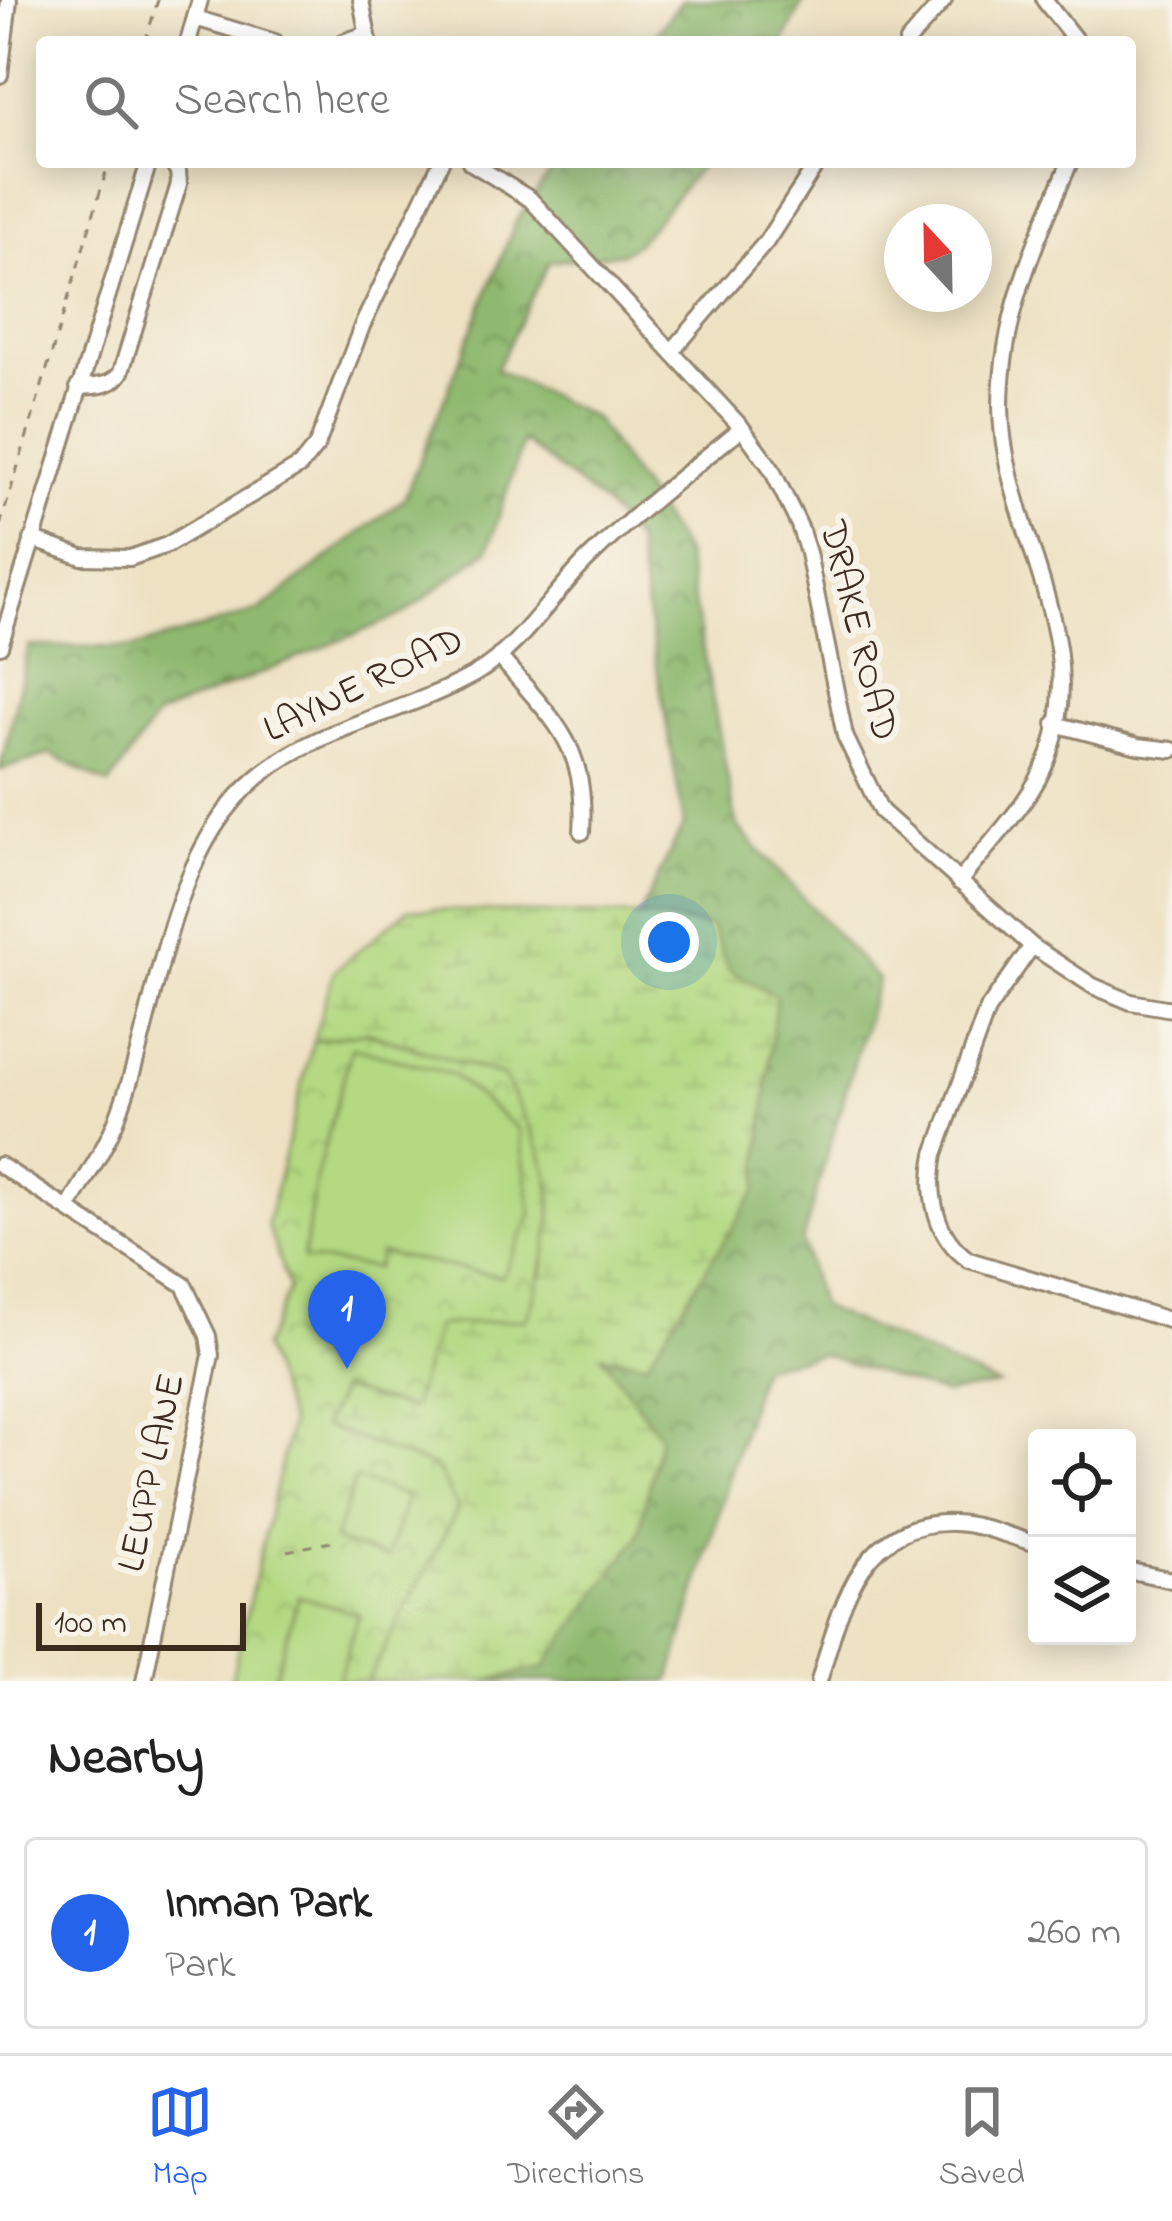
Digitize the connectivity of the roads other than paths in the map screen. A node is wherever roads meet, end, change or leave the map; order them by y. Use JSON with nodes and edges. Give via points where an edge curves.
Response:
{"nodes":[{"id":1,"x":9,"y":0,"type":"edge"},
{"id":2,"x":200,"y":0,"type":"edge"},
{"id":3,"x":361,"y":0,"type":"edge"},
{"id":4,"x":944,"y":0,"type":"edge"},
{"id":5,"x":1045,"y":0,"type":"edge"},
{"id":6,"x":195,"y":18,"type":"junction"},
{"id":7,"x":190,"y":36,"type":"edge"},
{"id":8,"x":254,"y":36,"type":"edge"},
{"id":9,"x":368,"y":36,"type":"edge"},
{"id":10,"x":912,"y":36,"type":"edge"},
{"id":11,"x":1072,"y":36,"type":"edge"},
{"id":12,"x":0,"y":75,"type":"edge"},
{"id":13,"x":147,"y":168,"type":"edge"},
{"id":14,"x":176,"y":168,"type":"edge"},
{"id":15,"x":438,"y":168,"type":"edge"},
{"id":16,"x":480,"y":168,"type":"edge"},
{"id":17,"x":814,"y":168,"type":"edge"},
{"id":18,"x":1067,"y":168,"type":"edge"},
{"id":19,"x":674,"y":350,"type":"junction"},
{"id":20,"x":78,"y":387,"type":"junction"},
{"id":21,"x":742,"y":428,"type":"junction"},
{"id":22,"x":32,"y":539,"type":"junction"},
{"id":23,"x":0,"y":646,"type":"edge"},
{"id":24,"x":499,"y":656,"type":"junction"},
{"id":25,"x":1055,"y":724,"type":"junction"},
{"id":26,"x":1172,"y":750,"type":"edge"},
{"id":27,"x":583,"y":832,"type":"dead end"},
{"id":28,"x":959,"y":882,"type":"junction"},
{"id":29,"x":1032,"y":946,"type":"junction"},
{"id":30,"x":1172,"y":1009,"type":"edge"},
{"id":31,"x":0,"y":1166,"type":"edge"},
{"id":32,"x":68,"y":1209,"type":"junction"},
{"id":33,"x":1172,"y":1321,"type":"edge"},
{"id":34,"x":1028,"y":1542,"type":"edge"},
{"id":35,"x":1136,"y":1572,"type":"edge"},
{"id":36,"x":1172,"y":1580,"type":"edge"},
{"id":37,"x":144,"y":1681,"type":"edge"},
{"id":38,"x":819,"y":1681,"type":"edge"}],
"edges":[{"from":1,"to":12,"type":"street"},
{"from":2,"to":6,"type":"street"},
{"from":3,"to":9,"type":"street"},
{"from":4,"to":10,"type":"street"},
{"from":5,"to":11,"type":"street"},
{"from":6,"to":7,"type":"street"},
{"from":6,"to":8,"type":"street"},
{"from":13,"to":20,"type":"street"},
{"from":14,"to":20,"type":"street","via":[[179,184],[122,372],[102,386]]},
{"from":15,"to":22,"type":"street","via":[[362,326],[317,445],[300,466],[167,545],[130,558],[82,557]]},
{"from":16,"to":19,"type":"street","name":"DRAKE ROAD","via":[[530,199]]},
{"from":17,"to":19,"type":"street","via":[[766,242]]},
{"from":18,"to":25,"type":"street","via":[[1023,272],[1002,394],[1016,505],[1059,635]]},
{"from":19,"to":21,"type":"street","name":"DRAKE ROAD"},
{"from":20,"to":22,"type":"street"},
{"from":21,"to":24,"type":"street","name":"LAYNE ROAD","via":[[586,560]]},
{"from":21,"to":28,"type":"street","name":"DRAKE ROAD","via":[[799,525],[850,751],[881,811]]},
{"from":22,"to":23,"type":"street"},
{"from":24,"to":27,"type":"street","via":[[575,754]]},
{"from":24,"to":32,"type":"street","name":"LAYNE ROAD","via":[[439,693],[271,764],[215,826],[178,914],[115,1124]]},
{"from":25,"to":26,"type":"street"},
{"from":25,"to":28,"type":"street","via":[[1040,774]]},
{"from":28,"to":29,"type":"street","name":"DRAKE ROAD"},
{"from":29,"to":30,"type":"street","name":"DRAKE ROAD","via":[[1093,986]]},
{"from":29,"to":33,"type":"street","via":[[987,1010],[935,1154],[930,1178],[941,1228],[969,1260]]},
{"from":31,"to":32,"type":"street","name":"LEUPP LANE"},
{"from":32,"to":37,"type":"street","name":"LEUPP LANE","via":[[184,1285],[208,1336],[211,1355]]},
{"from":34,"to":38,"type":"street","via":[[952,1522],[891,1540],[852,1581]]},
{"from":35,"to":36,"type":"street"}]}
